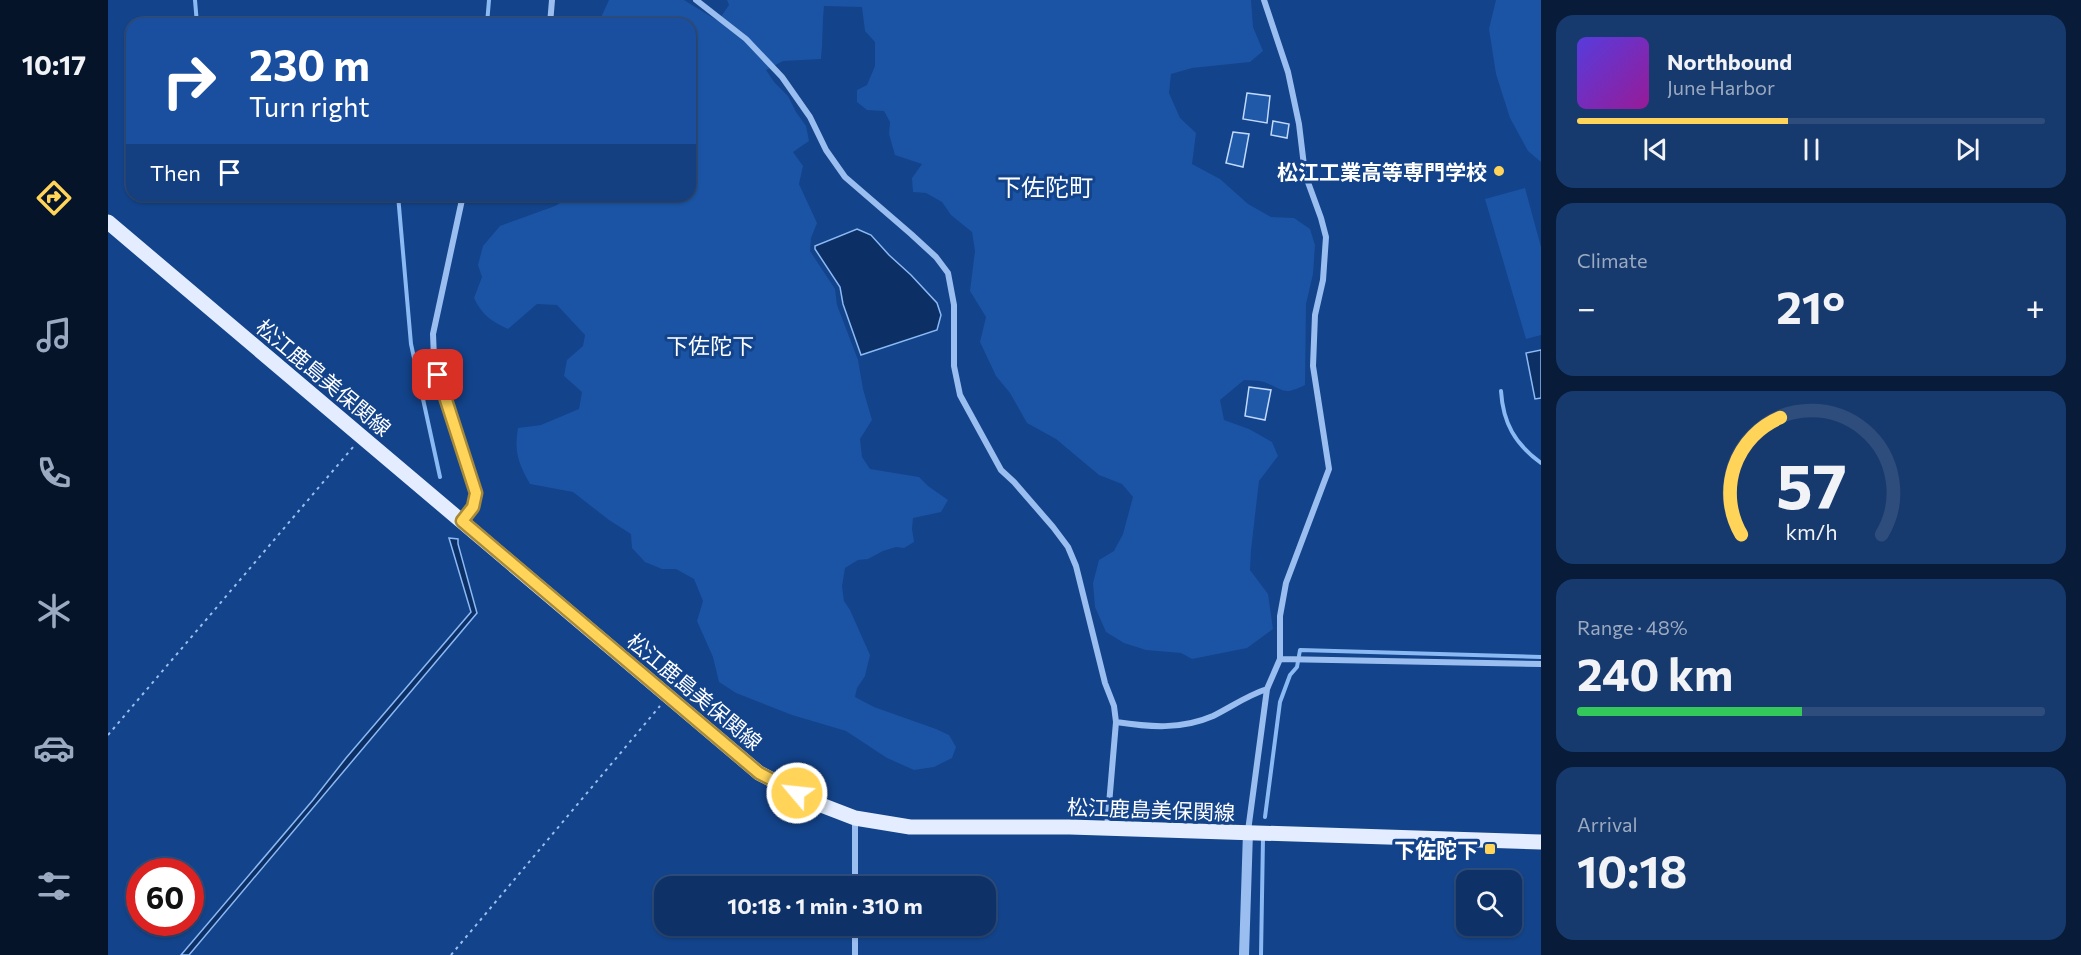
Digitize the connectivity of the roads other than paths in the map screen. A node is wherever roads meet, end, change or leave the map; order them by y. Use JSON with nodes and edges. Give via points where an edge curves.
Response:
{"nodes":[{"id":1,"x":552,"y":0,"type":"edge"},
{"id":2,"x":696,"y":0,"type":"edge"},
{"id":3,"x":1264,"y":0,"type":"edge"},
{"id":4,"x":550,"y":18,"type":"edge"},
{"id":5,"x":462,"y":201,"type":"edge"},
{"id":6,"x":108,"y":222,"type":"edge"},
{"id":7,"x":462,"y":521,"type":"junction"},
{"id":8,"x":1280,"y":659,"type":"junction"},
{"id":9,"x":1541,"y":664,"type":"edge"},
{"id":10,"x":1267,"y":689,"type":"junction"},
{"id":11,"x":1116,"y":722,"type":"junction"},
{"id":12,"x":855,"y":818,"type":"junction"},
{"id":13,"x":1107,"y":829,"type":"junction"},
{"id":14,"x":1248,"y":832,"type":"junction"},
{"id":15,"x":1541,"y":843,"type":"edge"},
{"id":16,"x":855,"y":876,"type":"edge"},
{"id":17,"x":855,"y":936,"type":"edge"},
{"id":18,"x":855,"y":955,"type":"edge"},
{"id":19,"x":1244,"y":955,"type":"edge"}],
"edges":[{"from":1,"to":4,"type":"street"},
{"from":2,"to":11,"type":"street","via":[[746,39],[782,77],[845,177],[936,257],[948,273],[954,305],[954,366],[960,395],[1000,470],[1068,547]]},
{"from":3,"to":8,"type":"street","via":[[1288,72],[1305,174],[1326,237],[1315,315],[1313,366],[1329,469],[1286,583],[1280,616]]},
{"from":5,"to":7,"type":"street","via":[[433,334],[438,375],[476,493],[473,507]]},
{"from":6,"to":7,"type":"main road","name":"松江鹿島美保関線"},
{"from":7,"to":12,"type":"main road","name":"松江鹿島美保関線","via":[[759,773]]},
{"from":8,"to":9,"type":"street"},
{"from":8,"to":10,"type":"street"},
{"from":10,"to":11,"type":"street","via":[[1187,725]]},
{"from":10,"to":14,"type":"street"},
{"from":11,"to":13,"type":"street"},
{"from":12,"to":13,"type":"main road","name":"松江鹿島美保関線","via":[[910,827]]},
{"from":12,"to":16,"type":"street"},
{"from":13,"to":14,"type":"main road","name":"松江鹿島美保関線"},
{"from":14,"to":15,"type":"main road","name":"松江鹿島美保関線"},
{"from":14,"to":19,"type":"street"},
{"from":17,"to":18,"type":"street"}]}
